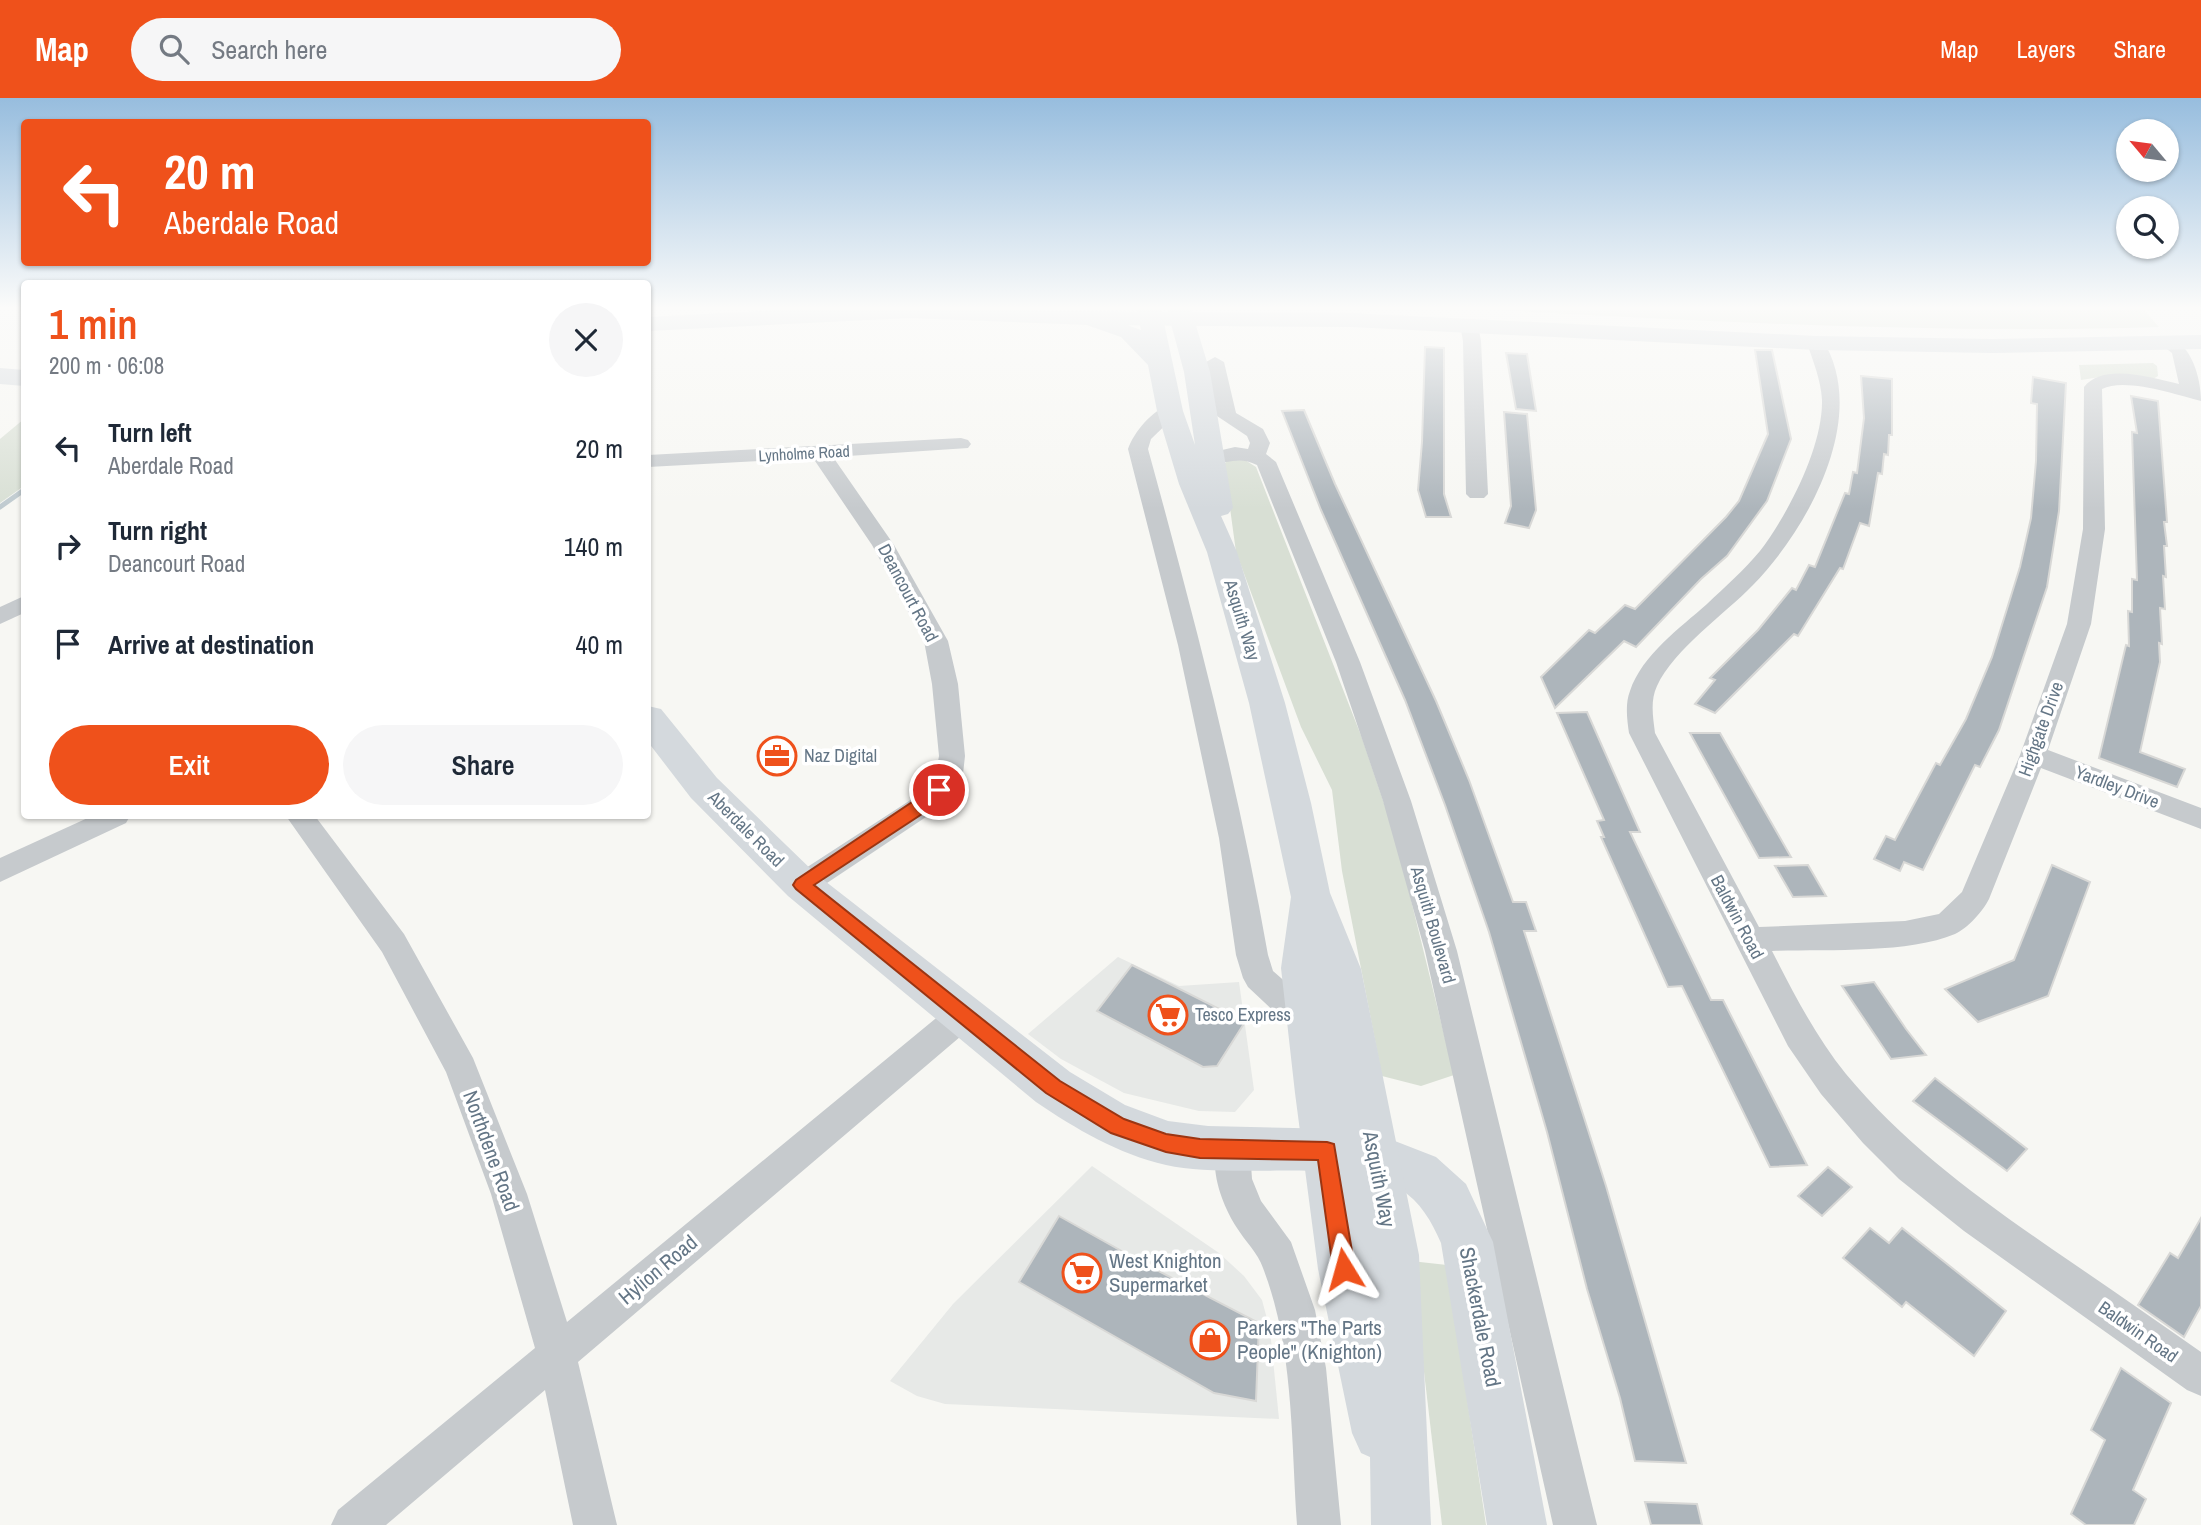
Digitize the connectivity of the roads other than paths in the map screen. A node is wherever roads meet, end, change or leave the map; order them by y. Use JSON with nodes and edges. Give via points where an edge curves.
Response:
{"nodes":[{"id":1,"x":1162,"y":376,"type":"edge"},
{"id":2,"x":1198,"y":376,"type":"edge"},
{"id":3,"x":1218,"y":376,"type":"edge"},
{"id":4,"x":1471,"y":376,"type":"edge"},
{"id":5,"x":1826,"y":376,"type":"edge"},
{"id":6,"x":2167,"y":376,"type":"edge"},
{"id":7,"x":2183,"y":391,"type":"edge"},
{"id":8,"x":1170,"y":411,"type":"junction"},
{"id":9,"x":961,"y":444,"type":"dead end"},
{"id":10,"x":820,"y":453,"type":"junction"},
{"id":11,"x":1255,"y":456,"type":"junction"},
{"id":12,"x":1212,"y":458,"type":"junction"},
{"id":13,"x":651,"y":461,"type":"edge"},
{"id":14,"x":1477,"y":494,"type":"dead end"},
{"id":15,"x":1222,"y":552,"type":"junction"},
{"id":16,"x":21,"y":605,"type":"edge"},
{"id":17,"x":0,"y":617,"type":"edge"},
{"id":18,"x":651,"y":723,"type":"edge"},
{"id":19,"x":2033,"y":755,"type":"junction"},
{"id":20,"x":110,"y":819,"type":"edge"},
{"id":21,"x":302,"y":819,"type":"edge"},
{"id":22,"x":2201,"y":819,"type":"edge"},
{"id":23,"x":0,"y":872,"type":"edge"},
{"id":24,"x":802,"y":885,"type":"junction"},
{"id":25,"x":1310,"y":893,"type":"junction"},
{"id":26,"x":1749,"y":940,"type":"junction"},
{"id":27,"x":964,"y":1016,"type":"junction"},
{"id":28,"x":1309,"y":1023,"type":"junction"},
{"id":29,"x":1232,"y":1149,"type":"junction"},
{"id":30,"x":1350,"y":1153,"type":"junction"},
{"id":31,"x":557,"y":1355,"type":"junction"},
{"id":32,"x":2201,"y":1376,"type":"edge"},
{"id":33,"x":1400,"y":1520,"type":"edge"},
{"id":34,"x":353,"y":1525,"type":"edge"},
{"id":35,"x":594,"y":1525,"type":"edge"},
{"id":36,"x":1319,"y":1525,"type":"edge"},
{"id":37,"x":1517,"y":1525,"type":"edge"},
{"id":38,"x":1575,"y":1525,"type":"edge"}],
"edges":[{"from":1,"to":8,"type":"main road","name":"Asquith Way"},
{"from":2,"to":12,"type":"main road","name":"Asquith Way"},
{"from":3,"to":11,"type":"street","name":"Asquith Boulevard","via":[[1227,416],[1256,433],[1260,443]]},
{"from":4,"to":14,"type":"street"},
{"from":5,"to":26,"type":"street","name":"Baldwin Road","via":[[1831,408],[1827,431],[1804,489],[1769,554],[1663,660],[1646,682],[1639,704],[1642,733]]},
{"from":6,"to":7,"type":"street"},
{"from":7,"to":19,"type":"street","name":"Highgate Drive","via":[[2115,379],[2093,387],[2094,529],[2079,624]]},
{"from":8,"to":15,"type":"main road","name":"Asquith Way","via":[[1193,484]]},
{"from":8,"to":28,"type":"street","via":[[1142,437],[1138,449],[1193,658],[1233,838],[1252,955],[1259,978]]},
{"from":9,"to":10,"type":"street","name":"Lynholme Road"},
{"from":10,"to":13,"type":"street","name":"Lynholme Road"},
{"from":10,"to":24,"type":"street","name":"Deancourt Road","via":[[883,545],[936,640],[952,757],[939,790],[919,808]]},
{"from":11,"to":12,"type":"street","via":[[1235,453]]},
{"from":11,"to":38,"type":"street","name":"Asquith Boulevard","via":[[1266,462],[1348,662],[1397,801],[1441,951]]},
{"from":12,"to":15,"type":"main road","name":"Asquith Way"},
{"from":15,"to":25,"type":"main road","name":"Asquith Way","via":[[1267,703]]},
{"from":16,"to":17,"type":"street"},
{"from":18,"to":24,"type":"main road","name":"Aberdale Road","via":[[704,788]]},
{"from":19,"to":22,"type":"street","name":"Yardley Drive"},
{"from":19,"to":26,"type":"street","name":"Highgate Drive","via":[[1974,899],[1948,924],[1905,933]]},
{"from":20,"to":23,"type":"street"},
{"from":21,"to":31,"type":"street","name":"Northdene Road","via":[[393,943],[461,1068],[509,1194]]},
{"from":24,"to":27,"type":"main road","name":"Aberdale Road"},
{"from":25,"to":28,"type":"main road","name":"Asquith Way","via":[[1303,968]]},
{"from":25,"to":30,"type":"main road","name":"Asquith Way","via":[[1339,969]]},
{"from":26,"to":32,"type":"street","name":"Baldwin Road","via":[[1800,1036],[1875,1132],[1977,1218]]},
{"from":27,"to":29,"type":"main road","name":"Aberdale Road","via":[[1053,1087],[1118,1126],[1166,1143]]},
{"from":27,"to":31,"type":"street","name":"Hylion Road"},
{"from":28,"to":30,"type":"main road","name":"Asquith Way"},
{"from":29,"to":30,"type":"main road","name":"Aberdale Road"},
{"from":29,"to":36,"type":"street","via":[[1234,1179],[1248,1213],[1278,1255],[1296,1310],[1306,1368]]},
{"from":30,"to":33,"type":"main road","name":"Asquith Way","via":[[1393,1255]]},
{"from":30,"to":37,"type":"main road","name":"Shackerdale Road","via":[[1418,1171],[1436,1185],[1462,1227]]},
{"from":31,"to":34,"type":"street","name":"Hylion Road"},
{"from":31,"to":35,"type":"street","name":"Northdene Road"}]}
